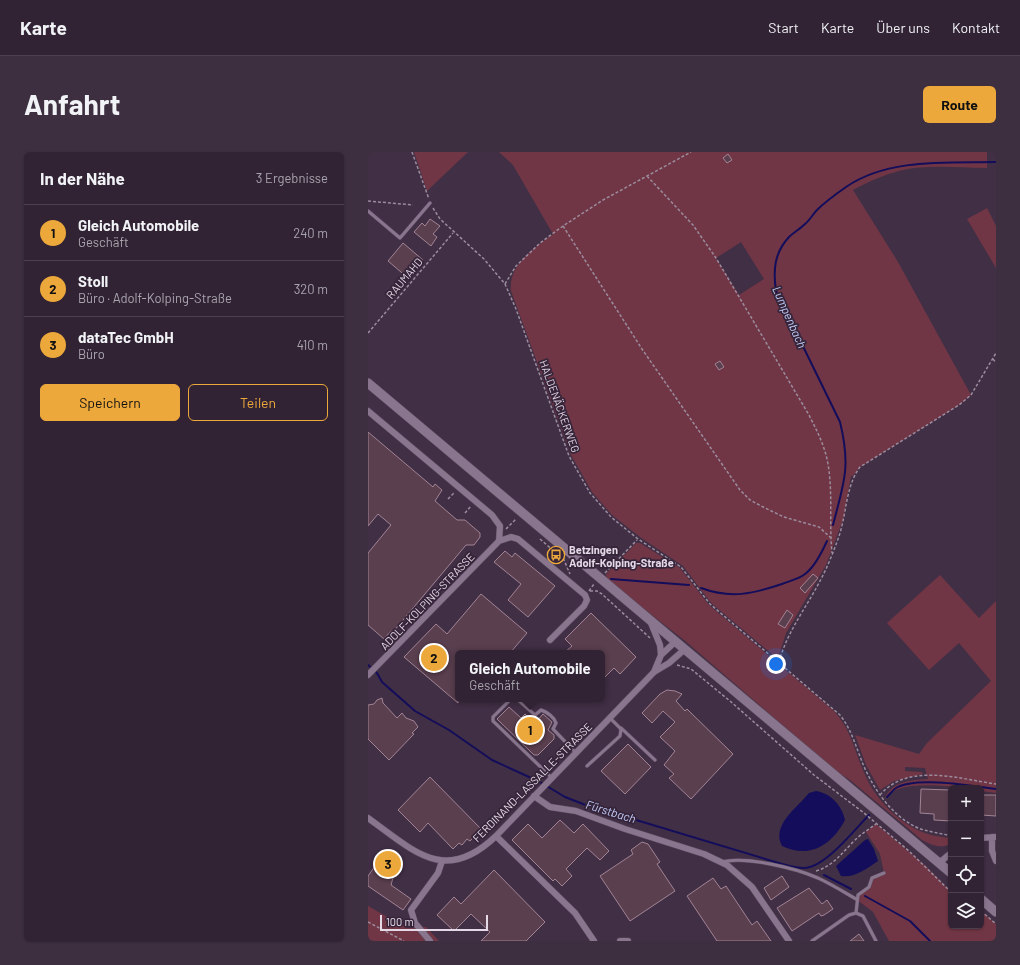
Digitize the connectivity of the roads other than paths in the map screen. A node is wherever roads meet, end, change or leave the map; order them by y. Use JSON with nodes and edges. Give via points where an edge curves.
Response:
{"nodes":[{"id":1,"x":430,"y":203,"type":"road end"},
{"id":2,"x":368,"y":211,"type":"edge"},
{"id":3,"x":368,"y":383,"type":"edge"},
{"id":4,"x":368,"y":411,"type":"edge"},
{"id":5,"x":499,"y":540,"type":"junction"},
{"id":6,"x":650,"y":620,"type":"junction"},
{"id":7,"x":550,"y":640,"type":"dead end"},
{"id":8,"x":676,"y":641,"type":"junction"},
{"id":9,"x":685,"y":648,"type":"junction"},
{"id":10,"x":661,"y":655,"type":"junction"},
{"id":11,"x":654,"y":672,"type":"junction"},
{"id":12,"x":369,"y":675,"type":"edge"},
{"id":13,"x":508,"y":702,"type":"edge"},
{"id":14,"x":521,"y":702,"type":"edge"},
{"id":15,"x":610,"y":718,"type":"junction"},
{"id":16,"x":620,"y":727,"type":"junction"},
{"id":17,"x":576,"y":753,"type":"junction"},
{"id":18,"x":655,"y":760,"type":"dead end"},
{"id":19,"x":587,"y":766,"type":"dead end"},
{"id":20,"x":551,"y":778,"type":"junction"},
{"id":21,"x":534,"y":796,"type":"junction"},
{"id":22,"x":368,"y":818,"type":"edge"},
{"id":23,"x":496,"y":836,"type":"junction"},
{"id":24,"x":994,"y":837,"type":"edge"},
{"id":25,"x":984,"y":838,"type":"edge"},
{"id":26,"x":948,"y":856,"type":"edge"},
{"id":27,"x":442,"y":861,"type":"junction"},
{"id":28,"x":996,"y":861,"type":"edge"},
{"id":29,"x":721,"y":862,"type":"junction"},
{"id":30,"x":939,"y":863,"type":"junction"},
{"id":31,"x":948,"y":870,"type":"edge"},
{"id":32,"x":884,"y":873,"type":"dead end"},
{"id":33,"x":856,"y":899,"type":"junction"},
{"id":34,"x":984,"y":902,"type":"edge"},
{"id":35,"x":996,"y":912,"type":"edge"},
{"id":36,"x":856,"y":913,"type":"junction"},
{"id":37,"x":430,"y":941,"type":"edge"},
{"id":38,"x":594,"y":941,"type":"edge"},
{"id":39,"x":620,"y":941,"type":"edge"},
{"id":40,"x":628,"y":941,"type":"edge"},
{"id":41,"x":789,"y":941,"type":"edge"},
{"id":42,"x":812,"y":941,"type":"edge"},
{"id":43,"x":876,"y":941,"type":"edge"}],
"edges":[{"from":1,"to":2,"type":"lane","via":[[400,238]]},
{"from":3,"to":6,"type":"main road"},
{"from":4,"to":5,"type":"street","via":[[497,521],[501,534]]},
{"from":5,"to":7,"type":"street","via":[[511,537],[518,539],[586,593],[587,600],[584,606]]},
{"from":5,"to":12,"type":"street","name":"ADOLF-KOLPING-STRASSE"},
{"from":6,"to":8,"type":"main road"},
{"from":6,"to":10,"type":"street","via":[[657,634]]},
{"from":8,"to":9,"type":"main road"},
{"from":8,"to":10,"type":"street","name":"FERDINAND-LASSALLE-STRASSE"},
{"from":9,"to":11,"type":"street","name":"FERDINAND-LASSALLE-STRASSE","via":[[670,663]]},
{"from":9,"to":30,"type":"main road"},
{"from":10,"to":11,"type":"street","name":"FERDINAND-LASSALLE-STRASSE"},
{"from":11,"to":15,"type":"street","name":"FERDINAND-LASSALLE-STRASSE"},
{"from":13,"to":20,"type":"lane","via":[[493,716],[493,721]]},
{"from":14,"to":17,"type":"lane","via":[[535,715],[541,710],[545,711],[555,720],[553,729]]},
{"from":15,"to":16,"type":"lane"},
{"from":15,"to":17,"type":"street","name":"FERDINAND-LASSALLE-STRASSE"},
{"from":16,"to":18,"type":"lane"},
{"from":16,"to":19,"type":"lane","via":[[620,736]]},
{"from":17,"to":20,"type":"street","name":"FERDINAND-LASSALLE-STRASSE"},
{"from":20,"to":21,"type":"street","name":"FERDINAND-LASSALLE-STRASSE"},
{"from":21,"to":23,"type":"street","name":"FERDINAND-LASSALLE-STRASSE"},
{"from":21,"to":29,"type":"street","via":[[550,807],[573,810]]},
{"from":22,"to":27,"type":"street","name":"FERDINAND-LASSALLE-STRASSE","via":[[416,851]]},
{"from":23,"to":27,"type":"street","name":"FERDINAND-LASSALLE-STRASSE","via":[[471,855],[454,861]]},
{"from":23,"to":38,"type":"street","via":[[575,913]]},
{"from":24,"to":25,"type":"street"},
{"from":24,"to":28,"type":"street","via":[[992,851]]},
{"from":26,"to":30,"type":"street"},
{"from":27,"to":37,"type":"street","via":[[438,873],[411,910],[415,923]]},
{"from":29,"to":33,"type":"lane","via":[[747,860],[805,874],[818,878]]},
{"from":29,"to":41,"type":"street","via":[[740,874],[752,887]]},
{"from":30,"to":31,"type":"main road"},
{"from":32,"to":33,"type":"lane","via":[[872,878],[869,887]]},
{"from":33,"to":36,"type":"lane"},
{"from":34,"to":35,"type":"main road"},
{"from":36,"to":42,"type":"lane"},
{"from":36,"to":43,"type":"lane","via":[[863,916]]},
{"from":39,"to":40,"type":"street"}]}
